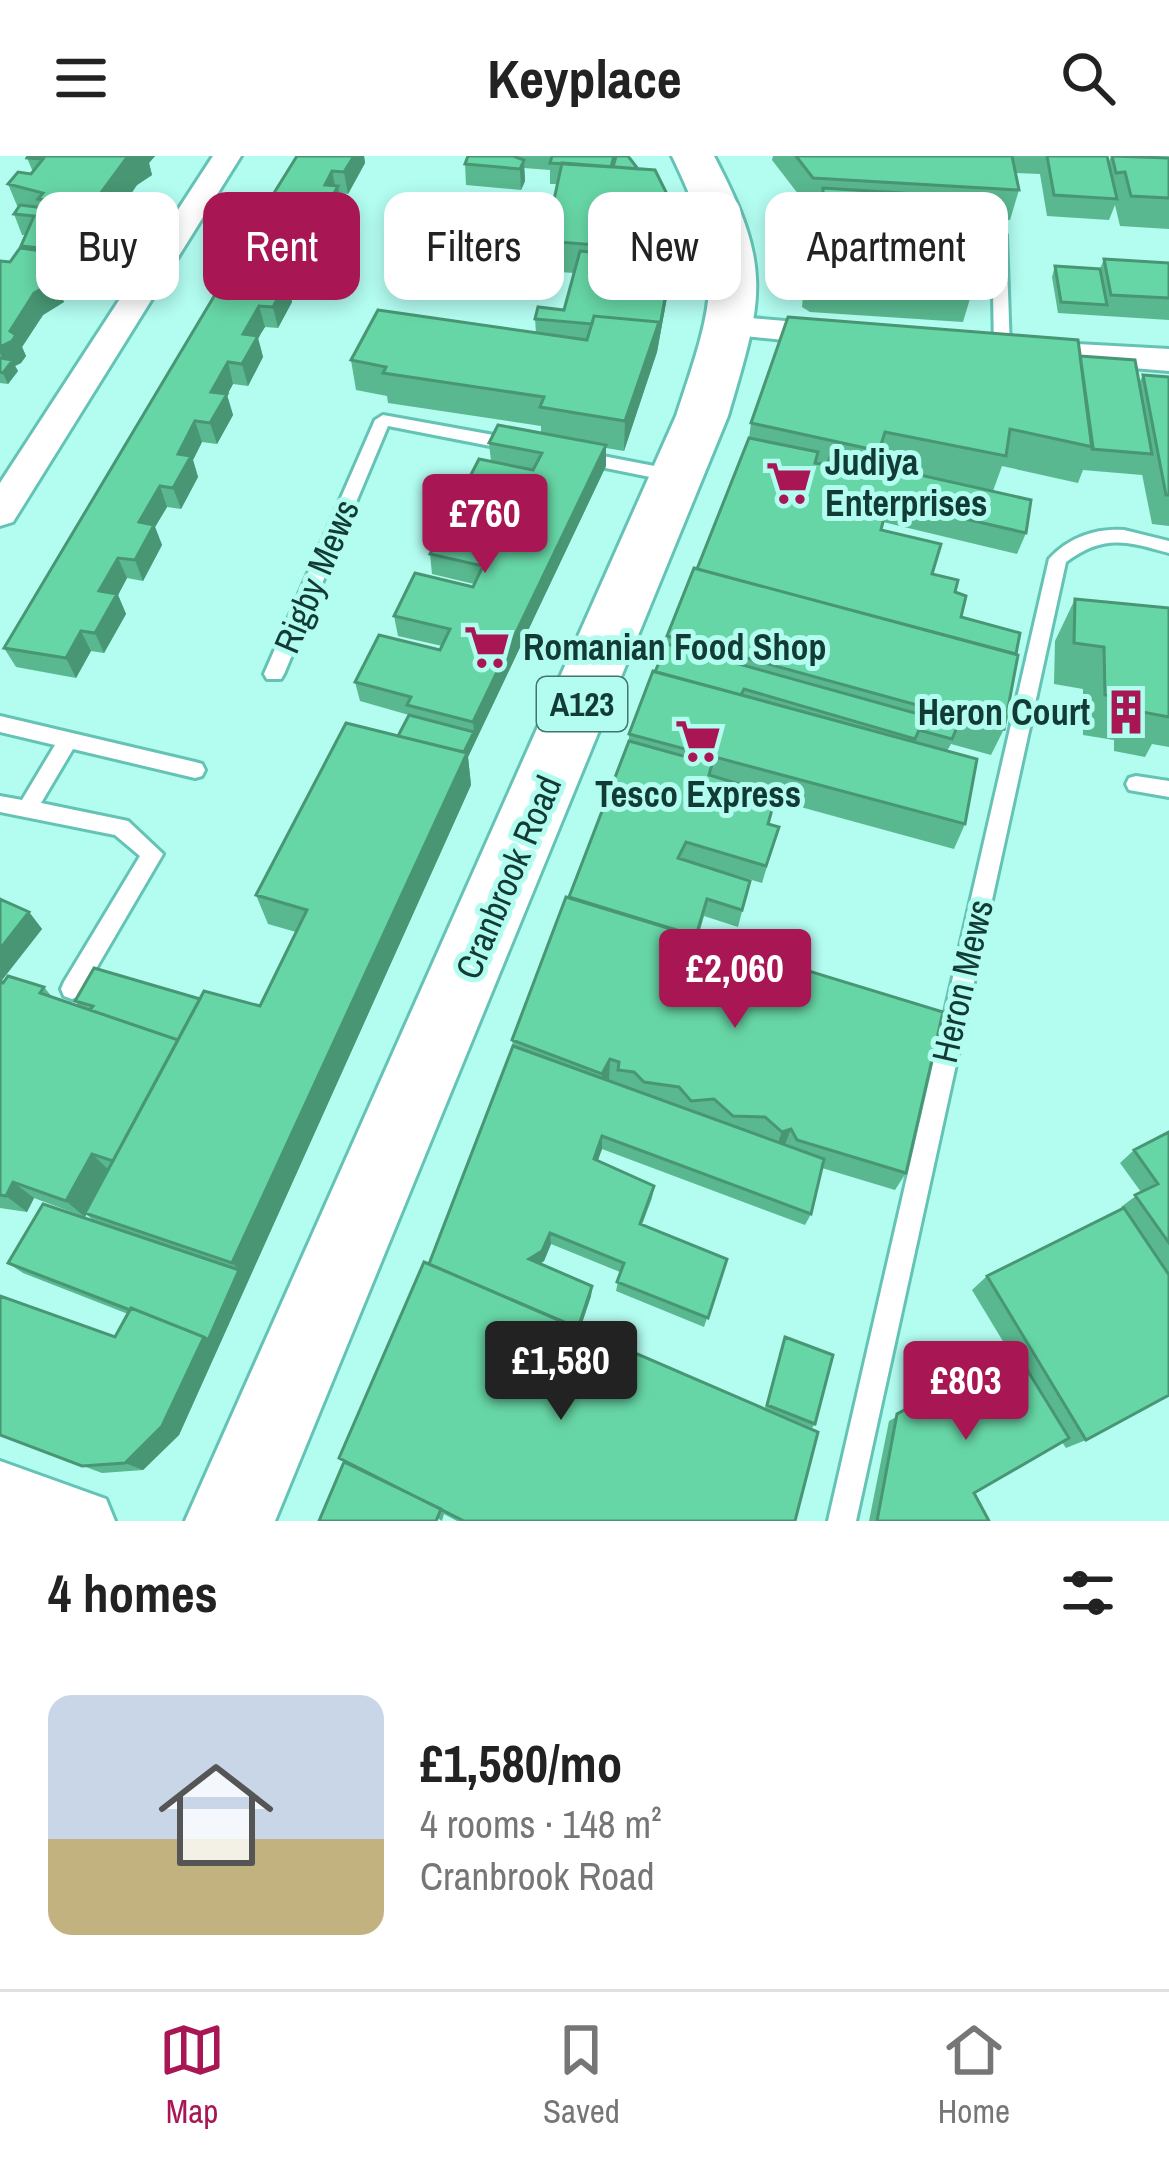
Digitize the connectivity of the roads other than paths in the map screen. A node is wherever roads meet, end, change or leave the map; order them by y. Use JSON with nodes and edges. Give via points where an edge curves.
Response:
{"nodes":[{"id":1,"x":227,"y":156,"type":"edge"},
{"id":2,"x":693,"y":156,"type":"edge"},
{"id":3,"x":994,"y":300,"type":"edge"},
{"id":4,"x":728,"y":326,"type":"junction"},
{"id":5,"x":884,"y":339,"type":"edge"},
{"id":6,"x":990,"y":348,"type":"joint"},
{"id":7,"x":1169,"y":360,"type":"edge"},
{"id":8,"x":534,"y":449,"type":"edge"},
{"id":9,"x":556,"y":453,"type":"edge"},
{"id":10,"x":676,"y":476,"type":"junction"},
{"id":11,"x":0,"y":513,"type":"edge"},
{"id":12,"x":1169,"y":547,"type":"edge"},
{"id":13,"x":274,"y":674,"type":"dead end"},
{"id":14,"x":0,"y":724,"type":"edge"},
{"id":15,"x":68,"y":740,"type":"junction"},
{"id":16,"x":195,"y":770,"type":"dead end"},
{"id":17,"x":1136,"y":784,"type":"dead end"},
{"id":18,"x":1169,"y":789,"type":"edge"},
{"id":19,"x":0,"y":803,"type":"edge"},
{"id":20,"x":27,"y":809,"type":"junction"},
{"id":21,"x":72,"y":989,"type":"dead end"},
{"id":22,"x":0,"y":1491,"type":"edge"},
{"id":23,"x":84,"y":1521,"type":"edge"},
{"id":24,"x":230,"y":1521,"type":"edge"},
{"id":25,"x":842,"y":1521,"type":"edge"}],
"edges":[{"from":1,"to":11,"type":"street"},
{"from":2,"to":4,"type":"main road","name":"Cranbrook Road","number":"A123","via":[[717,197],[732,249]]},
{"from":3,"to":6,"type":"lane"},
{"from":4,"to":5,"type":"street"},
{"from":4,"to":10,"type":"main road","name":"Cranbrook Road","number":"A123"},
{"from":6,"to":7,"type":"street"},
{"from":8,"to":13,"type":"lane","name":"Rigby Mews","via":[[382,420]]},
{"from":9,"to":10,"type":"lane"},
{"from":10,"to":24,"type":"main road","name":"Cranbrook Road","number":"A123"},
{"from":12,"to":25,"type":"lane","name":"Heron Mews","via":[[1112,531],[1058,560]]},
{"from":14,"to":15,"type":"lane"},
{"from":15,"to":16,"type":"lane"},
{"from":15,"to":20,"type":"lane"},
{"from":17,"to":18,"type":"lane"},
{"from":19,"to":20,"type":"lane"},
{"from":20,"to":21,"type":"lane","via":[[122,827],[152,854]]},
{"from":22,"to":23,"type":"street"}]}
